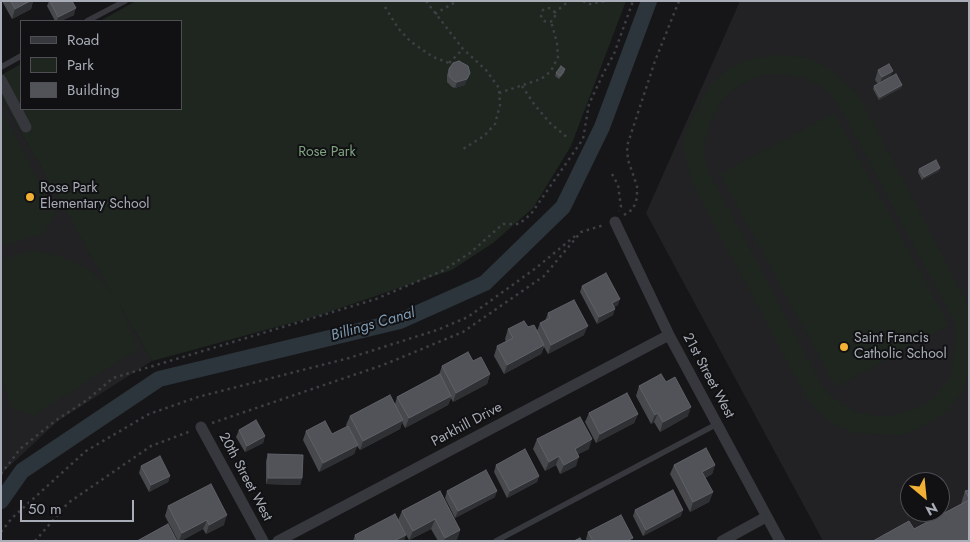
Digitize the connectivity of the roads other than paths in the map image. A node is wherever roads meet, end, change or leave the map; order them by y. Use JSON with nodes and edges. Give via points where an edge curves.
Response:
{"nodes":[{"id":1,"x":124,"y":1,"type":"edge"},
{"id":2,"x":89,"y":20,"type":"edge"},
{"id":3,"x":20,"y":57,"type":"edge"},
{"id":4,"x":1,"y":67,"type":"edge"},
{"id":5,"x":1,"y":80,"type":"edge"},
{"id":6,"x":26,"y":127,"type":"dead end"},
{"id":7,"x":615,"y":222,"type":"road end"},
{"id":8,"x":670,"y":335,"type":"junction"},
{"id":9,"x":717,"y":424,"type":"junction"},
{"id":10,"x":202,"y":427,"type":"road end"},
{"id":11,"x":766,"y":517,"type":"junction"},
{"id":12,"x":263,"y":541,"type":"edge"},
{"id":13,"x":278,"y":541,"type":"edge"},
{"id":14,"x":496,"y":541,"type":"edge"},
{"id":15,"x":722,"y":541,"type":"edge"},
{"id":16,"x":780,"y":541,"type":"edge"}],
"edges":[{"from":1,"to":2,"type":"lane"},
{"from":3,"to":4,"type":"lane"},
{"from":5,"to":6,"type":"street"},
{"from":7,"to":8,"type":"street","name":"21st Street West"},
{"from":8,"to":9,"type":"street","name":"21st Street West"},
{"from":8,"to":13,"type":"street","name":"Parkhill Drive"},
{"from":9,"to":11,"type":"street","name":"21st Street West"},
{"from":9,"to":14,"type":"lane"},
{"from":10,"to":12,"type":"street","name":"20th Street West"},
{"from":11,"to":15,"type":"street"},
{"from":11,"to":16,"type":"street","name":"21st Street West"}]}
